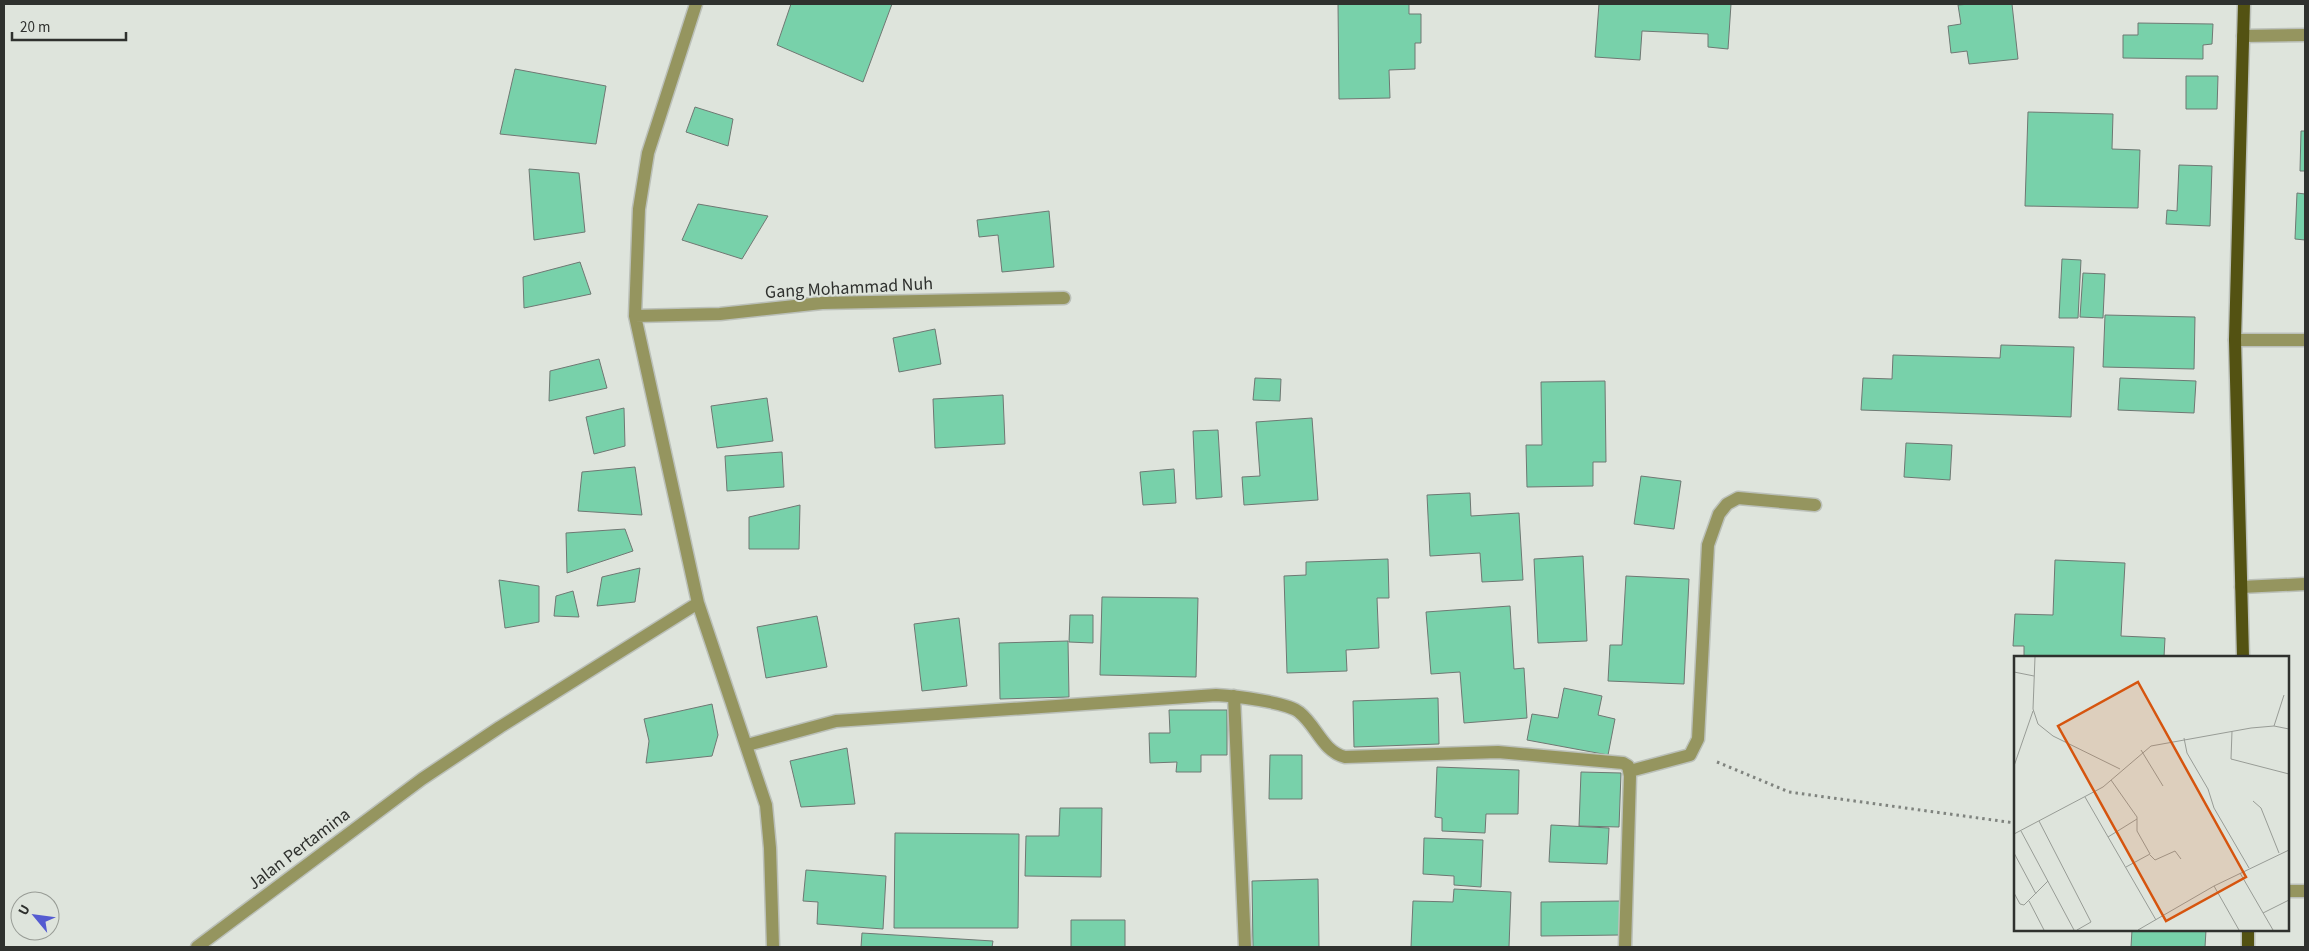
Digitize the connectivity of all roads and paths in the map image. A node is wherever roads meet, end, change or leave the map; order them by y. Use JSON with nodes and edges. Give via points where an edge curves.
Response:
{"nodes":[{"id":1,"x":696,"y":4,"type":"edge"},
{"id":2,"x":2244,"y":4,"type":"edge"},
{"id":3,"x":2305,"y":35,"type":"edge"},
{"id":4,"x":2243,"y":36,"type":"junction"},
{"id":5,"x":1064,"y":298,"type":"dead end"},
{"id":6,"x":635,"y":316,"type":"junction"},
{"id":7,"x":2235,"y":340,"type":"junction"},
{"id":8,"x":2305,"y":340,"type":"edge"},
{"id":9,"x":1815,"y":505,"type":"dead end"},
{"id":10,"x":2305,"y":584,"type":"edge"},
{"id":11,"x":2241,"y":587,"type":"junction"},
{"id":12,"x":698,"y":603,"type":"junction"},
{"id":13,"x":2243,"y":656,"type":"edge"},
{"id":14,"x":1234,"y":696,"type":"junction"},
{"id":15,"x":747,"y":745,"type":"junction"},
{"id":16,"x":1693,"y":752,"type":"junction"},
{"id":17,"x":1630,"y":771,"type":"junction"},
{"id":18,"x":2014,"y":823,"type":"edge"},
{"id":19,"x":2289,"y":891,"type":"edge"},
{"id":20,"x":2305,"y":891,"type":"edge"},
{"id":21,"x":2248,"y":931,"type":"edge"},
{"id":22,"x":197,"y":947,"type":"edge"},
{"id":23,"x":773,"y":947,"type":"edge"},
{"id":24,"x":1245,"y":947,"type":"edge"},
{"id":25,"x":1625,"y":947,"type":"edge"},
{"id":26,"x":2248,"y":947,"type":"edge"}],
"edges":[{"from":1,"to":6,"type":"street","via":[[648,153],[639,209]]},
{"from":2,"to":4,"type":"main road"},
{"from":3,"to":4,"type":"street"},
{"from":4,"to":7,"type":"main road"},
{"from":5,"to":6,"type":"street","name":"Gang Mohammad Nuh","via":[[822,303],[720,314]]},
{"from":6,"to":12,"type":"street"},
{"from":7,"to":8,"type":"street"},
{"from":7,"to":11,"type":"main road"},
{"from":9,"to":16,"type":"street","via":[[1738,498],[1719,514],[1708,545],[1698,739]]},
{"from":10,"to":11,"type":"street"},
{"from":11,"to":13,"type":"main road"},
{"from":12,"to":15,"type":"street"},
{"from":12,"to":22,"type":"street","name":"Jalan Pertamina","via":[[422,779]]},
{"from":14,"to":15,"type":"street","via":[[836,721]]},
{"from":14,"to":17,"type":"street","via":[[1294,708],[1314,728],[1329,750],[1345,757],[1498,752],[1623,763]]},
{"from":14,"to":24,"type":"street"},
{"from":15,"to":23,"type":"street","via":[[766,805]]},
{"from":16,"to":17,"type":"street"},
{"from":16,"to":18,"type":"path","via":[[1789,792]]},
{"from":17,"to":25,"type":"street"},
{"from":19,"to":20,"type":"street"},
{"from":21,"to":26,"type":"main road"}]}
